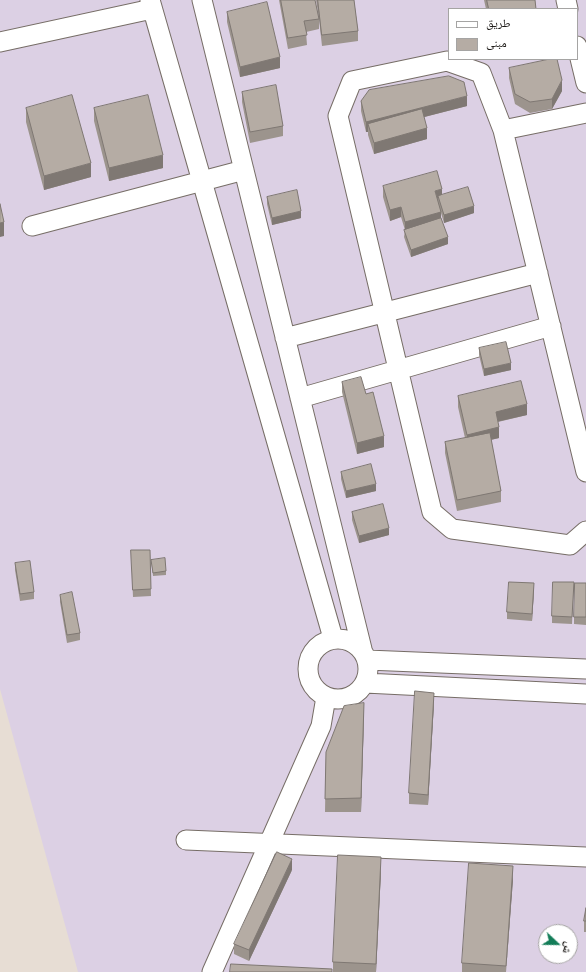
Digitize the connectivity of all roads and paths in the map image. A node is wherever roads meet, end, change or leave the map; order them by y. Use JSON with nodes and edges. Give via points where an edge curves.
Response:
{"nodes":[{"id":1,"x":202,"y":0,"type":"edge"},
{"id":2,"x":151,"y":4,"type":"edge"},
{"id":3,"x":0,"y":42,"type":"edge"},
{"id":4,"x":578,"y":50,"type":"edge"},
{"id":5,"x":586,"y":83,"type":"edge"},
{"id":6,"x":586,"y":113,"type":"edge"},
{"id":7,"x":503,"y":130,"type":"junction"},
{"id":8,"x":244,"y":170,"type":"junction"},
{"id":9,"x":202,"y":181,"type":"junction"},
{"id":10,"x":32,"y":226,"type":"dead end"},
{"id":11,"x":538,"y":273,"type":"junction"},
{"id":12,"x":385,"y":312,"type":"junction"},
{"id":13,"x":551,"y":326,"type":"junction"},
{"id":14,"x":285,"y":338,"type":"junction"},
{"id":15,"x":399,"y":370,"type":"junction"},
{"id":16,"x":300,"y":398,"type":"junction"},
{"id":17,"x":586,"y":472,"type":"edge"},
{"id":18,"x":586,"y":531,"type":"edge"},
{"id":19,"x":333,"y":638,"type":"junction"},
{"id":20,"x":365,"y":655,"type":"junction"},
{"id":21,"x":586,"y":669,"type":"edge"},
{"id":22,"x":365,"y":683,"type":"junction"},
{"id":23,"x":586,"y":694,"type":"edge"},
{"id":24,"x":326,"y":697,"type":"junction"},
{"id":25,"x":186,"y":840,"type":"dead end"},
{"id":26,"x":269,"y":844,"type":"junction"},
{"id":27,"x":586,"y":857,"type":"edge"},
{"id":28,"x":212,"y":972,"type":"edge"}],
"edges":[{"from":1,"to":8,"type":"street"},
{"from":2,"to":3,"type":"street"},
{"from":2,"to":9,"type":"street"},
{"from":4,"to":5,"type":"street"},
{"from":6,"to":7,"type":"street"},
{"from":7,"to":11,"type":"street"},
{"from":7,"to":12,"type":"street","via":[[481,73],[447,61],[352,81],[338,116]]},
{"from":8,"to":9,"type":"street"},
{"from":8,"to":14,"type":"street"},
{"from":9,"to":10,"type":"street"},
{"from":9,"to":19,"type":"street"},
{"from":11,"to":12,"type":"street"},
{"from":11,"to":13,"type":"street"},
{"from":12,"to":14,"type":"street"},
{"from":12,"to":15,"type":"street"},
{"from":13,"to":15,"type":"street"},
{"from":13,"to":17,"type":"street"},
{"from":14,"to":16,"type":"street"},
{"from":15,"to":16,"type":"street"},
{"from":15,"to":18,"type":"street","via":[[432,512],[452,529],[570,545]]},
{"from":16,"to":20,"type":"street"},
{"from":19,"to":20,"type":"street","via":[[344,638],[354,642]]},
{"from":19,"to":24,"type":"street","via":[[314,648],[307,667],[311,683],[317,692]]},
{"from":20,"to":21,"type":"street"},
{"from":20,"to":22,"type":"street","via":[[368,671]]},
{"from":22,"to":23,"type":"street"},
{"from":22,"to":24,"type":"street","via":[[350,697]]},
{"from":24,"to":26,"type":"street","via":[[321,726]]},
{"from":25,"to":26,"type":"street"},
{"from":26,"to":27,"type":"street"},
{"from":26,"to":28,"type":"street"}]}
